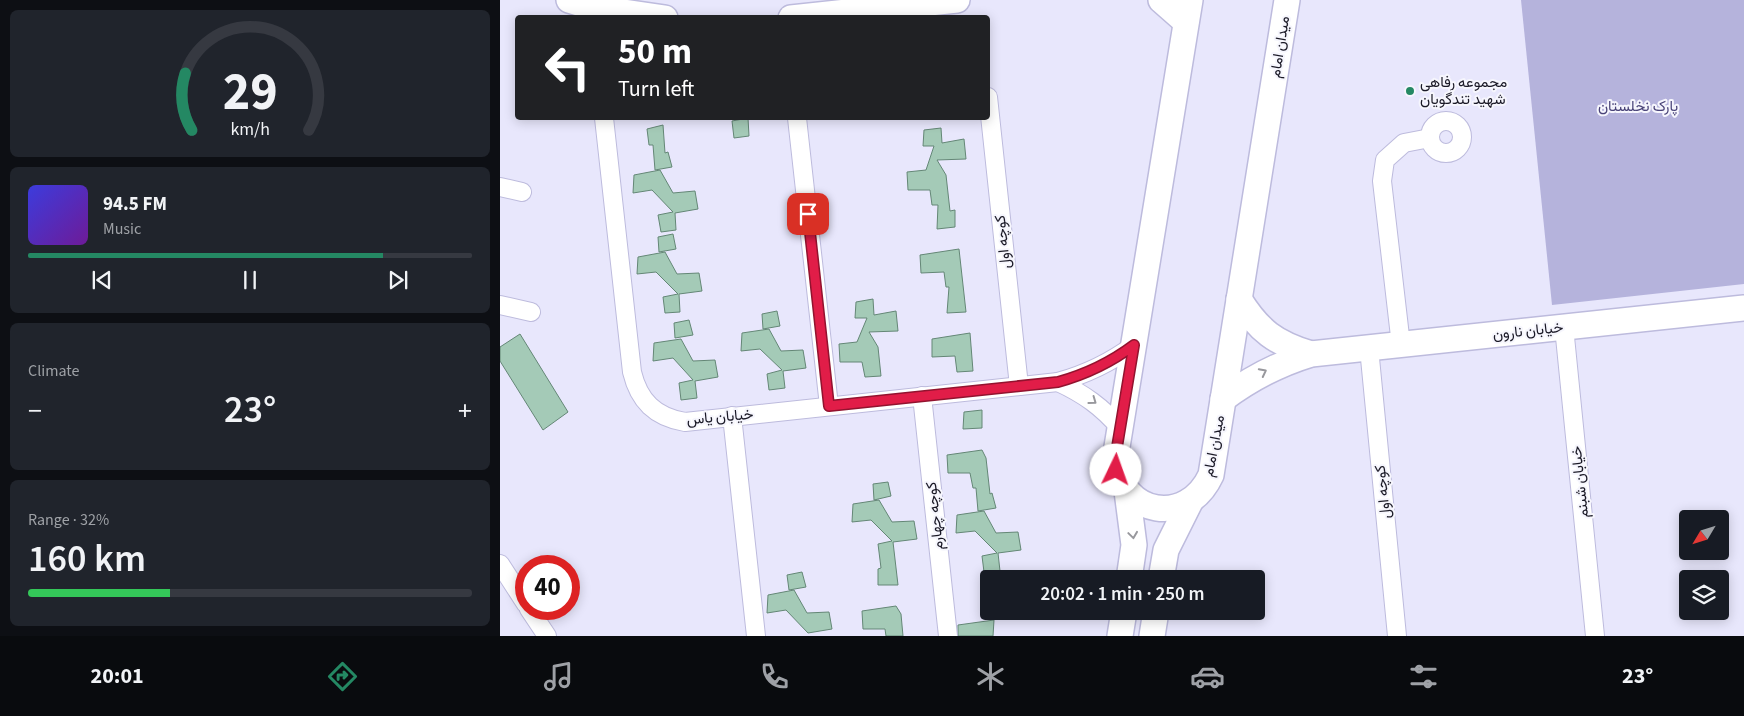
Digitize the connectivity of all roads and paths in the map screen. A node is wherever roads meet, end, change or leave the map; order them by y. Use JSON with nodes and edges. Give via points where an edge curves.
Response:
{"nodes":[{"id":1,"x":569,"y":0,"type":"edge"},
{"id":2,"x":957,"y":0,"type":"edge"},
{"id":3,"x":1161,"y":0,"type":"edge"},
{"id":4,"x":1287,"y":0,"type":"edge"},
{"id":5,"x":1188,"y":11,"type":"edge"},
{"id":6,"x":606,"y":14,"type":"edge"},
{"id":7,"x":621,"y":15,"type":"edge"},
{"id":8,"x":818,"y":15,"type":"edge"},
{"id":9,"x":990,"y":116,"type":"edge"},
{"id":10,"x":604,"y":120,"type":"edge"},
{"id":11,"x":797,"y":120,"type":"edge"},
{"id":12,"x":1430,"y":138,"type":"dead end"},
{"id":13,"x":500,"y":187,"type":"edge"},
{"id":14,"x":522,"y":192,"type":"dead end"},
{"id":15,"x":1239,"y":299,"type":"junction"},
{"id":16,"x":500,"y":305,"type":"edge"},
{"id":17,"x":1744,"y":308,"type":"edge"},
{"id":18,"x":531,"y":312,"type":"dead end"},
{"id":19,"x":1564,"y":327,"type":"junction"},
{"id":20,"x":1401,"y":344,"type":"junction"},
{"id":21,"x":1134,"y":345,"type":"junction"},
{"id":22,"x":1368,"y":348,"type":"junction"},
{"id":23,"x":1311,"y":354,"type":"junction"},
{"id":24,"x":1058,"y":382,"type":"junction"},
{"id":25,"x":1019,"y":386,"type":"junction"},
{"id":26,"x":922,"y":396,"type":"junction"},
{"id":27,"x":1223,"y":399,"type":"junction"},
{"id":28,"x":829,"y":406,"type":"junction"},
{"id":29,"x":732,"y":416,"type":"junction"},
{"id":30,"x":1120,"y":428,"type":"junction"},
{"id":31,"x":1127,"y":491,"type":"junction"},
{"id":32,"x":1190,"y":502,"type":"junction"},
{"id":33,"x":500,"y":564,"type":"edge"},
{"id":34,"x":1130,"y":570,"type":"edge"},
{"id":35,"x":1163,"y":570,"type":"edge"},
{"id":36,"x":515,"y":587,"type":"edge"},
{"id":37,"x":536,"y":620,"type":"edge"},
{"id":38,"x":1123,"y":620,"type":"edge"},
{"id":39,"x":1155,"y":620,"type":"edge"},
{"id":40,"x":547,"y":636,"type":"edge"},
{"id":41,"x":756,"y":636,"type":"edge"},
{"id":42,"x":947,"y":636,"type":"edge"},
{"id":43,"x":1120,"y":636,"type":"edge"},
{"id":44,"x":1152,"y":636,"type":"edge"},
{"id":45,"x":1397,"y":636,"type":"edge"},
{"id":46,"x":1595,"y":636,"type":"edge"}],
"edges":[{"from":1,"to":6,"type":"street"},
{"from":2,"to":8,"type":"street"},
{"from":3,"to":5,"type":"street"},
{"from":4,"to":15,"type":"street","name":"میدان امام"},
{"from":5,"to":21,"type":"street"},
{"from":6,"to":7,"type":"street"},
{"from":9,"to":25,"type":"street","name":"کوچه اول"},
{"from":10,"to":29,"type":"street","name":"خیابان یاس","via":[[635,385],[649,407],[672,420],[685,422]]},
{"from":11,"to":28,"type":"street"},
{"from":12,"to":20,"type":"street","via":[[1404,143],[1385,160],[1382,181]]},
{"from":13,"to":14,"type":"street"},
{"from":15,"to":23,"type":"street","via":[[1268,336]]},
{"from":15,"to":27,"type":"street","name":"میدان امام"},
{"from":16,"to":18,"type":"street"},
{"from":17,"to":19,"type":"street","name":"خیابان نارون"},
{"from":19,"to":20,"type":"street","name":"خیابان نارون"},
{"from":19,"to":46,"type":"street","name":"خیابان شبنم"},
{"from":20,"to":22,"type":"street","name":"خیابان نارون"},
{"from":21,"to":24,"type":"street","name":"خیابان یاس","via":[[1085,375]]},
{"from":21,"to":30,"type":"street"},
{"from":22,"to":23,"type":"street","name":"خیابان نارون"},
{"from":22,"to":45,"type":"street","name":"کوچه اول"},
{"from":27,"to":23,"type":"street","one_way":true,"via":[[1257,375]]},
{"from":24,"to":25,"type":"street","name":"خیابان یاس"},
{"from":24,"to":30,"type":"street","one_way":true,"via":[[1096,403]]},
{"from":25,"to":26,"type":"street","name":"خیابان یاس"},
{"from":26,"to":28,"type":"street","name":"خیابان یاس"},
{"from":26,"to":42,"type":"street","name":"کوچه چهارم"},
{"from":27,"to":32,"type":"street","name":"میدان امام","via":[[1211,475]]},
{"from":28,"to":29,"type":"street","name":"خیابان یاس"},
{"from":29,"to":41,"type":"street"},
{"from":30,"to":31,"type":"street","via":[[1116,470]]},
{"from":31,"to":32,"type":"street","via":[[1140,502],[1156,508],[1168,509]]},
{"from":31,"to":34,"type":"street","one_way":true,"via":[[1134,545]]},
{"from":32,"to":35,"type":"street","name":"میدان امام","via":[[1166,550]]},
{"from":33,"to":36,"type":"street"},
{"from":37,"to":40,"type":"street"},
{"from":38,"to":43,"type":"street"},
{"from":39,"to":44,"type":"street"}]}
